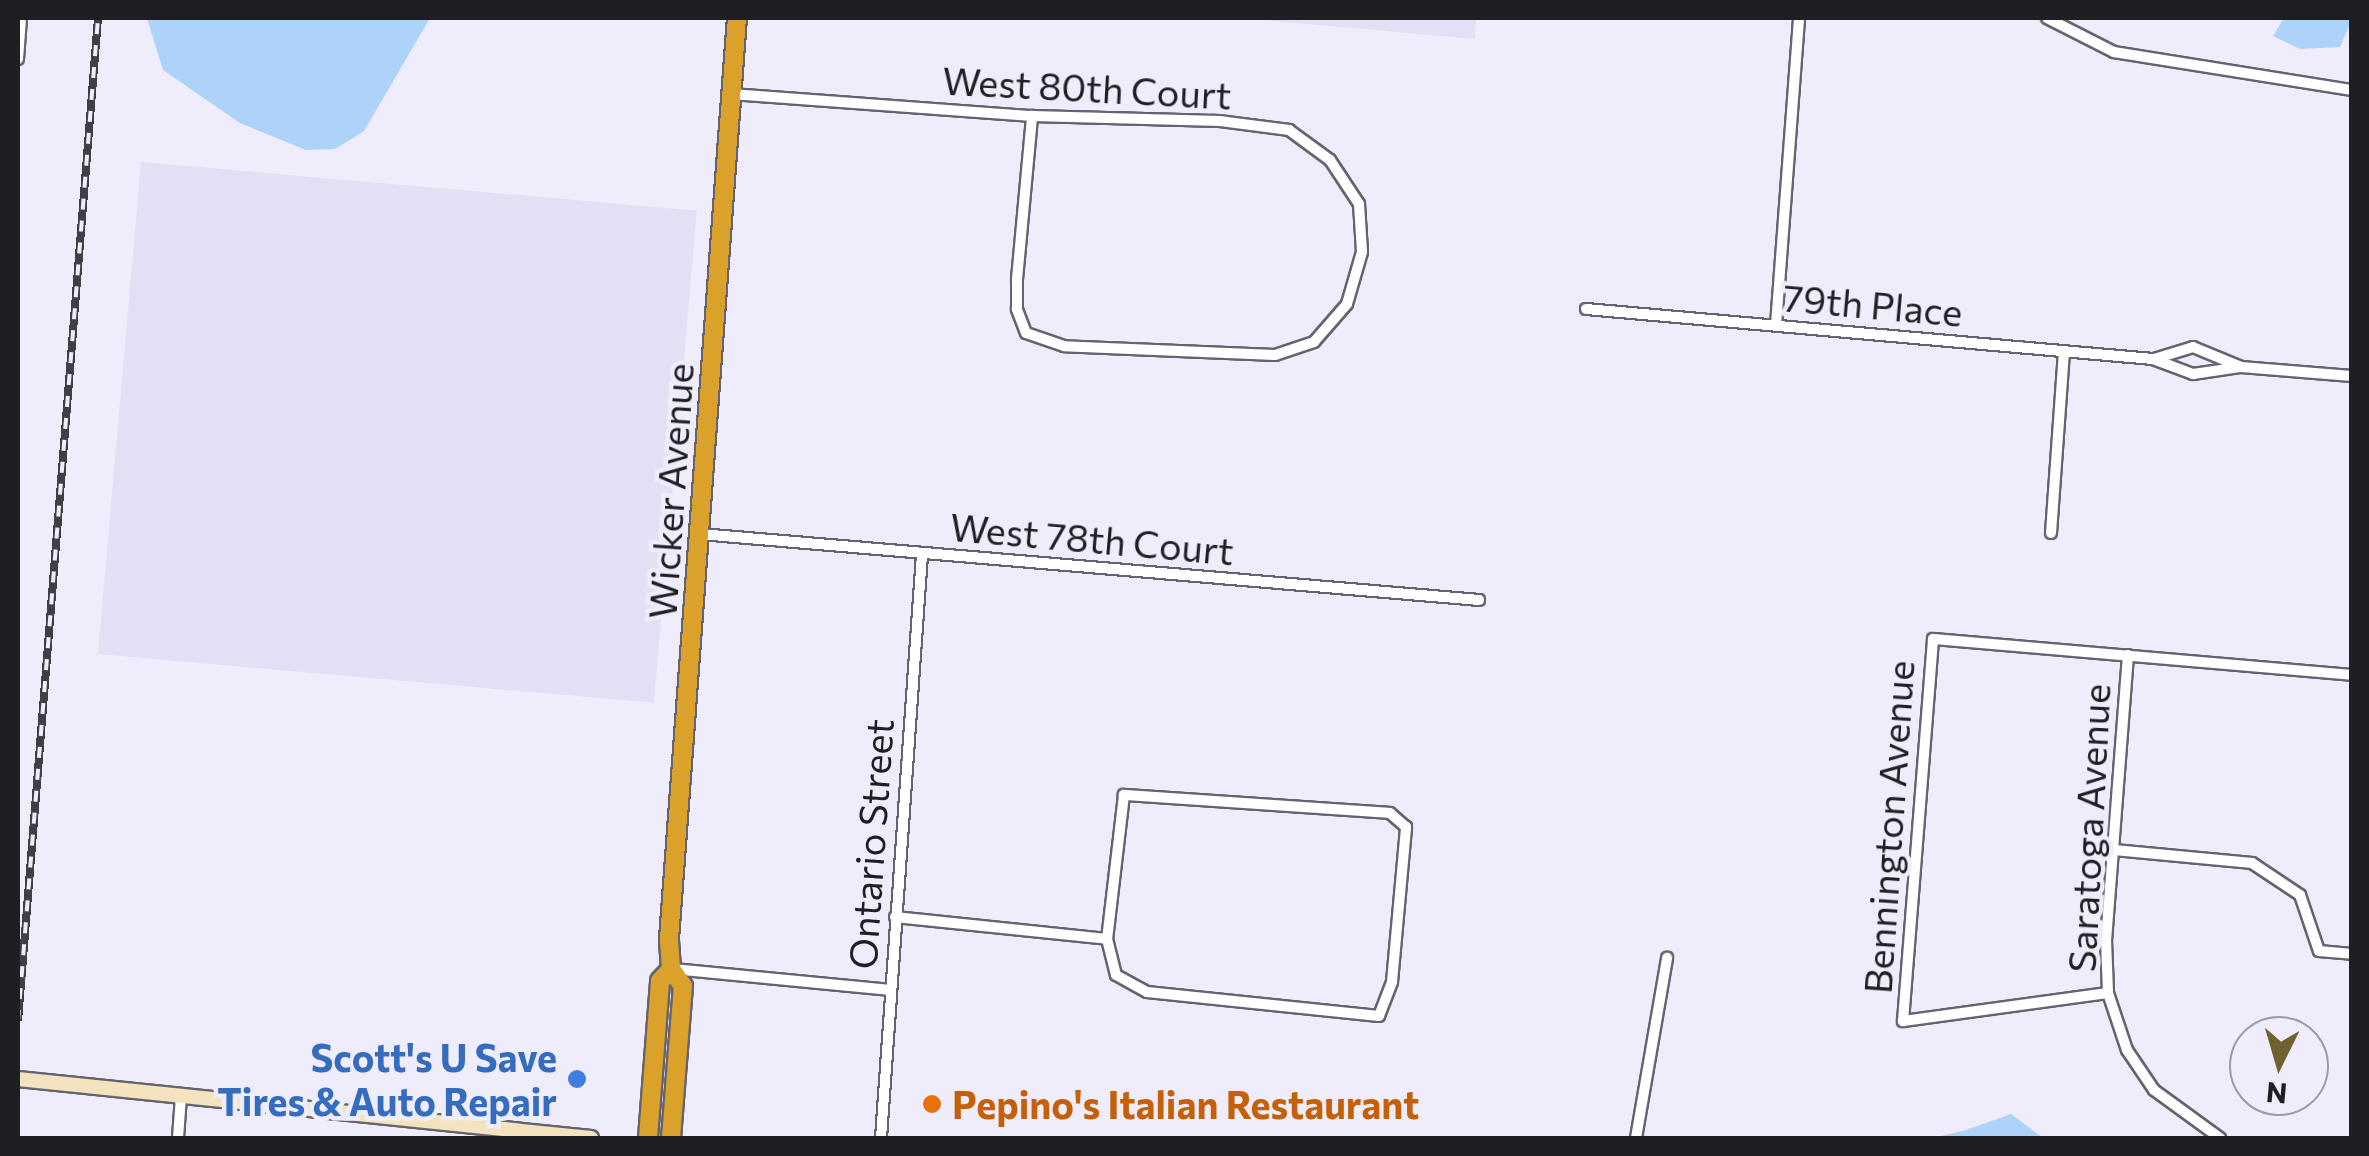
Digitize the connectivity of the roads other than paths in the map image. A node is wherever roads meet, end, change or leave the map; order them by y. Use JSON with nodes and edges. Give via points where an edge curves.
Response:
{"nodes":[{"id":1,"x":21,"y":18,"type":"edge"},
{"id":2,"x":737,"y":18,"type":"edge"},
{"id":3,"x":1799,"y":18,"type":"edge"},
{"id":4,"x":2047,"y":18,"type":"edge"},
{"id":5,"x":18,"y":59,"type":"edge"},
{"id":6,"x":2352,"y":90,"type":"edge"},
{"id":7,"x":730,"y":94,"type":"junction"},
{"id":8,"x":1032,"y":116,"type":"junction"},
{"id":9,"x":1586,"y":309,"type":"dead end"},
{"id":10,"x":1776,"y":325,"type":"junction"},
{"id":11,"x":2064,"y":351,"type":"junction"},
{"id":12,"x":2153,"y":359,"type":"junction"},
{"id":13,"x":2241,"y":367,"type":"junction"},
{"id":14,"x":2352,"y":376,"type":"edge"},
{"id":15,"x":2050,"y":533,"type":"dead end"},
{"id":16,"x":700,"y":534,"type":"junction"},
{"id":17,"x":922,"y":554,"type":"junction"},
{"id":18,"x":1479,"y":600,"type":"dead end"},
{"id":19,"x":2128,"y":655,"type":"junction"},
{"id":20,"x":2352,"y":675,"type":"edge"},
{"id":21,"x":2114,"y":850,"type":"junction"},
{"id":22,"x":895,"y":917,"type":"junction"},
{"id":23,"x":1107,"y":939,"type":"junction"},
{"id":24,"x":2352,"y":954,"type":"edge"},
{"id":25,"x":1667,"y":958,"type":"dead end"},
{"id":26,"x":671,"y":969,"type":"junction"},
{"id":27,"x":890,"y":990,"type":"junction"},
{"id":28,"x":2108,"y":993,"type":"junction"},
{"id":29,"x":18,"y":1079,"type":"edge"},
{"id":30,"x":181,"y":1096,"type":"junction"},
{"id":31,"x":178,"y":1138,"type":"edge"},
{"id":32,"x":591,"y":1138,"type":"edge"},
{"id":33,"x":648,"y":1138,"type":"edge"},
{"id":34,"x":671,"y":1138,"type":"edge"},
{"id":35,"x":882,"y":1138,"type":"edge"},
{"id":36,"x":1636,"y":1138,"type":"edge"},
{"id":37,"x":2220,"y":1138,"type":"edge"}],
"edges":[{"from":1,"to":5,"type":"street"},
{"from":2,"to":7,"type":"highway","name":"Wicker Avenue"},
{"from":3,"to":10,"type":"street"},
{"from":4,"to":6,"type":"street","via":[[2114,52]]},
{"from":7,"to":8,"type":"street","name":"West 80th Court"},
{"from":7,"to":16,"type":"highway","name":"Wicker Avenue"},
{"from":8,"to":8,"type":"street","name":"West 80th Court","via":[[1017,278],[1017,309],[1026,333],[1064,346],[1275,355],[1314,342],[1347,304],[1362,252],[1359,204],[1330,160],[1289,130],[1220,120]]},
{"from":9,"to":10,"type":"street","name":"79th Place"},
{"from":10,"to":11,"type":"street","name":"79th Place"},
{"from":11,"to":12,"type":"street","name":"79th Place"},
{"from":11,"to":15,"type":"street"},
{"from":12,"to":13,"type":"street","name":"79th Place","via":[[2194,374]]},
{"from":12,"to":13,"type":"street","name":"79th Place","via":[[2192,346]]},
{"from":13,"to":14,"type":"street","name":"79th Place"},
{"from":16,"to":17,"type":"street","name":"West 78th Court"},
{"from":16,"to":26,"type":"highway","name":"Wicker Avenue"},
{"from":17,"to":18,"type":"street","name":"West 78th Court"},
{"from":17,"to":22,"type":"street","name":"Ontario Street"},
{"from":19,"to":20,"type":"street"},
{"from":19,"to":21,"type":"street","name":"Saratoga Avenue"},
{"from":19,"to":28,"type":"street","name":"Bennington Avenue","via":[[1932,638],[1903,1021]]},
{"from":21,"to":24,"type":"street","via":[[2252,864],[2300,895],[2319,950]]},
{"from":21,"to":28,"type":"street","name":"Saratoga Avenue"},
{"from":22,"to":23,"type":"street"},
{"from":22,"to":27,"type":"street","name":"Ontario Street"},
{"from":23,"to":23,"type":"street","via":[[1124,795],[1390,814],[1406,827],[1392,982],[1378,1016],[1146,992],[1116,975]]},
{"from":25,"to":36,"type":"street"},
{"from":26,"to":27,"type":"street"},
{"from":26,"to":33,"type":"highway","name":"Wicker Avenue","via":[[660,981]]},
{"from":26,"to":34,"type":"highway","name":"Wicker Avenue","via":[[683,986]]},
{"from":27,"to":35,"type":"street","name":"Ontario Street"},
{"from":28,"to":37,"type":"street","name":"Saratoga Avenue","via":[[2127,1050],[2154,1090]]},
{"from":29,"to":30,"type":"street"},
{"from":30,"to":31,"type":"street"},
{"from":30,"to":32,"type":"street"}]}
